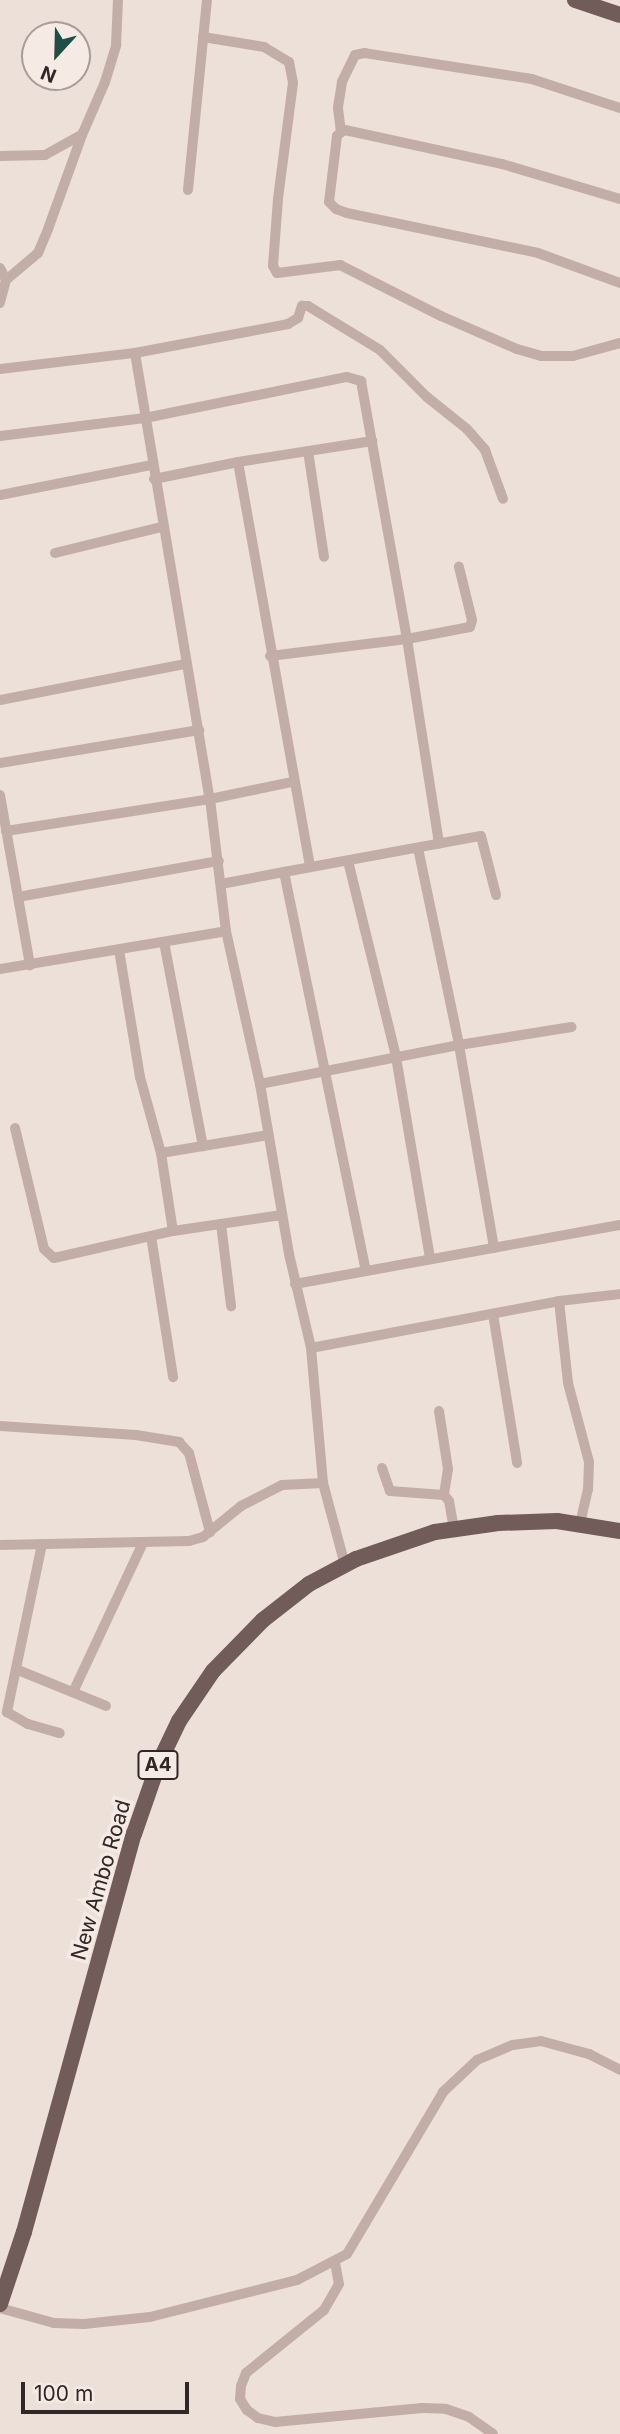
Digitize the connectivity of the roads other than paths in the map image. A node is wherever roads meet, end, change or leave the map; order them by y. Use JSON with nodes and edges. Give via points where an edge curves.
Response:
{"nodes":[{"id":1,"x":118,"y":0,"type":"edge"},
{"id":2,"x":207,"y":0,"type":"edge"},
{"id":3,"x":575,"y":0,"type":"edge"},
{"id":4,"x":620,"y":15,"type":"edge"},
{"id":5,"x":203,"y":37,"type":"junction"},
{"id":6,"x":620,"y":108,"type":"edge"},
{"id":7,"x":341,"y":132,"type":"junction"},
{"id":8,"x":82,"y":135,"type":"junction"},
{"id":9,"x":0,"y":156,"type":"edge"},
{"id":10,"x":188,"y":190,"type":"dead end"},
{"id":11,"x":620,"y":199,"type":"edge"},
{"id":12,"x":0,"y":268,"type":"edge"},
{"id":13,"x":6,"y":280,"type":"junction"},
{"id":14,"x":620,"y":283,"type":"edge"},
{"id":15,"x":0,"y":303,"type":"edge"},
{"id":16,"x":620,"y":343,"type":"edge"},
{"id":17,"x":135,"y":353,"type":"junction"},
{"id":18,"x":0,"y":369,"type":"edge"},
{"id":19,"x":145,"y":418,"type":"junction"},
{"id":20,"x":0,"y":436,"type":"edge"},
{"id":21,"x":372,"y":441,"type":"junction"},
{"id":22,"x":308,"y":451,"type":"junction"},
{"id":23,"x":238,"y":462,"type":"junction"},
{"id":24,"x":152,"y":465,"type":"junction"},
{"id":25,"x":154,"y":480,"type":"junction"},
{"id":26,"x":0,"y":495,"type":"edge"},
{"id":27,"x":503,"y":499,"type":"dead end"},
{"id":28,"x":163,"y":527,"type":"junction"},
{"id":29,"x":55,"y":553,"type":"dead end"},
{"id":30,"x":324,"y":557,"type":"dead end"},
{"id":31,"x":459,"y":567,"type":"dead end"},
{"id":32,"x":407,"y":639,"type":"junction"},
{"id":33,"x":270,"y":656,"type":"junction"},
{"id":34,"x":186,"y":664,"type":"junction"},
{"id":35,"x":0,"y":700,"type":"edge"},
{"id":36,"x":199,"y":730,"type":"junction"},
{"id":37,"x":0,"y":763,"type":"edge"},
{"id":38,"x":292,"y":782,"type":"junction"},
{"id":39,"x":0,"y":795,"type":"edge"},
{"id":40,"x":210,"y":799,"type":"junction"},
{"id":41,"x":6,"y":831,"type":"junction"},
{"id":42,"x":439,"y":844,"type":"junction"},
{"id":43,"x":418,"y":848,"type":"junction"},
{"id":44,"x":219,"y":861,"type":"junction"},
{"id":45,"x":348,"y":861,"type":"junction"},
{"id":46,"x":310,"y":867,"type":"junction"},
{"id":47,"x":284,"y":872,"type":"junction"},
{"id":48,"x":221,"y":884,"type":"junction"},
{"id":49,"x":496,"y":895,"type":"dead end"},
{"id":50,"x":18,"y":897,"type":"junction"},
{"id":51,"x":226,"y":931,"type":"junction"},
{"id":52,"x":164,"y":942,"type":"junction"},
{"id":53,"x":119,"y":950,"type":"junction"},
{"id":54,"x":30,"y":965,"type":"junction"},
{"id":55,"x":0,"y":969,"type":"edge"},
{"id":56,"x":572,"y":1027,"type":"dead end"},
{"id":57,"x":459,"y":1045,"type":"junction"},
{"id":58,"x":396,"y":1056,"type":"junction"},
{"id":59,"x":326,"y":1070,"type":"junction"},
{"id":60,"x":260,"y":1084,"type":"junction"},
{"id":61,"x":15,"y":1128,"type":"dead end"},
{"id":62,"x":269,"y":1135,"type":"junction"},
{"id":63,"x":203,"y":1146,"type":"junction"},
{"id":64,"x":161,"y":1153,"type":"junction"},
{"id":65,"x":282,"y":1215,"type":"junction"},
{"id":66,"x":221,"y":1224,"type":"junction"},
{"id":67,"x":620,"y":1225,"type":"edge"},
{"id":68,"x":173,"y":1231,"type":"junction"},
{"id":69,"x":150,"y":1236,"type":"junction"},
{"id":70,"x":494,"y":1248,"type":"junction"},
{"id":71,"x":430,"y":1259,"type":"junction"},
{"id":72,"x":366,"y":1271,"type":"junction"},
{"id":73,"x":295,"y":1284,"type":"junction"},
{"id":74,"x":620,"y":1294,"type":"edge"},
{"id":75,"x":559,"y":1301,"type":"junction"},
{"id":76,"x":231,"y":1306,"type":"dead end"},
{"id":77,"x":493,"y":1314,"type":"junction"},
{"id":78,"x":311,"y":1348,"type":"junction"},
{"id":79,"x":173,"y":1377,"type":"dead end"},
{"id":80,"x":439,"y":1411,"type":"dead end"},
{"id":81,"x":0,"y":1426,"type":"edge"},
{"id":82,"x":517,"y":1463,"type":"dead end"},
{"id":83,"x":382,"y":1468,"type":"dead end"},
{"id":84,"x":323,"y":1483,"type":"junction"},
{"id":85,"x":444,"y":1495,"type":"junction"},
{"id":86,"x":580,"y":1524,"type":"junction"},
{"id":87,"x":454,"y":1530,"type":"junction"},
{"id":88,"x":620,"y":1531,"type":"edge"},
{"id":89,"x":210,"y":1532,"type":"junction"},
{"id":90,"x":143,"y":1542,"type":"junction"},
{"id":91,"x":43,"y":1544,"type":"junction"},
{"id":92,"x":0,"y":1545,"type":"edge"},
{"id":93,"x":345,"y":1565,"type":"junction"},
{"id":94,"x":18,"y":1670,"type":"junction"},
{"id":95,"x":74,"y":1690,"type":"junction"},
{"id":96,"x":106,"y":1706,"type":"dead end"},
{"id":97,"x":60,"y":1733,"type":"dead end"},
{"id":98,"x":620,"y":2070,"type":"edge"},
{"id":99,"x":335,"y":2262,"type":"junction"},
{"id":100,"x":0,"y":2306,"type":"edge"},
{"id":101,"x":493,"y":2434,"type":"edge"}],
"edges":[{"from":1,"to":8,"type":"street","via":[[116,45]]},
{"from":2,"to":5,"type":"street"},
{"from":3,"to":4,"type":"main road"},
{"from":5,"to":10,"type":"street"},
{"from":5,"to":16,"type":"street","via":[[264,47],[289,62],[293,83],[273,266],[277,272],[340,265],[441,316],[541,356],[573,356]]},
{"from":6,"to":7,"type":"street","via":[[532,79],[365,53],[355,54],[342,82]]},
{"from":7,"to":11,"type":"street","via":[[502,164]]},
{"from":7,"to":14,"type":"street","via":[[329,202],[336,209],[538,253]]},
{"from":8,"to":9,"type":"street","via":[[45,155]]},
{"from":8,"to":13,"type":"street","via":[[38,253]]},
{"from":12,"to":13,"type":"street"},
{"from":13,"to":15,"type":"street"},
{"from":17,"to":18,"type":"street"},
{"from":17,"to":19,"type":"street"},
{"from":17,"to":27,"type":"street","via":[[288,324],[299,318],[302,306],[308,306],[380,349],[427,397],[467,429],[485,450]]},
{"from":19,"to":20,"type":"street"},
{"from":19,"to":21,"type":"street","via":[[356,377],[363,387]]},
{"from":19,"to":24,"type":"street"},
{"from":21,"to":22,"type":"street"},
{"from":21,"to":32,"type":"street"},
{"from":22,"to":23,"type":"street"},
{"from":22,"to":30,"type":"street"},
{"from":23,"to":25,"type":"street"},
{"from":23,"to":33,"type":"street"},
{"from":24,"to":25,"type":"street"},
{"from":24,"to":26,"type":"street"},
{"from":25,"to":28,"type":"street"},
{"from":28,"to":29,"type":"street"},
{"from":28,"to":34,"type":"street"},
{"from":31,"to":32,"type":"street","via":[[470,627]]},
{"from":32,"to":33,"type":"street"},
{"from":32,"to":42,"type":"street"},
{"from":33,"to":38,"type":"street"},
{"from":34,"to":35,"type":"street"},
{"from":34,"to":36,"type":"street"},
{"from":36,"to":37,"type":"street"},
{"from":36,"to":40,"type":"street"},
{"from":38,"to":40,"type":"street"},
{"from":38,"to":46,"type":"street"},
{"from":39,"to":41,"type":"street"},
{"from":40,"to":41,"type":"street"},
{"from":40,"to":44,"type":"street"},
{"from":41,"to":50,"type":"street"},
{"from":42,"to":43,"type":"street"},
{"from":42,"to":49,"type":"street","via":[[481,836]]},
{"from":43,"to":45,"type":"street"},
{"from":43,"to":57,"type":"street"},
{"from":44,"to":48,"type":"street"},
{"from":44,"to":50,"type":"street"},
{"from":45,"to":46,"type":"street"},
{"from":45,"to":58,"type":"street"},
{"from":46,"to":47,"type":"street"},
{"from":47,"to":48,"type":"street"},
{"from":47,"to":59,"type":"street"},
{"from":48,"to":51,"type":"street"},
{"from":50,"to":54,"type":"street"},
{"from":51,"to":52,"type":"street"},
{"from":51,"to":60,"type":"street"},
{"from":52,"to":53,"type":"street"},
{"from":52,"to":63,"type":"street"},
{"from":53,"to":54,"type":"street"},
{"from":53,"to":64,"type":"street","via":[[140,1077]]},
{"from":54,"to":55,"type":"street"},
{"from":56,"to":57,"type":"street"},
{"from":57,"to":58,"type":"street"},
{"from":57,"to":70,"type":"street"},
{"from":58,"to":59,"type":"street"},
{"from":58,"to":71,"type":"street"},
{"from":59,"to":60,"type":"street"},
{"from":59,"to":72,"type":"street"},
{"from":60,"to":62,"type":"street"},
{"from":61,"to":69,"type":"street","via":[[48,1255],[54,1258]]},
{"from":62,"to":63,"type":"street"},
{"from":62,"to":65,"type":"street"},
{"from":63,"to":64,"type":"street"},
{"from":64,"to":68,"type":"street"},
{"from":65,"to":66,"type":"street"},
{"from":65,"to":73,"type":"street"},
{"from":66,"to":68,"type":"street"},
{"from":66,"to":76,"type":"street"},
{"from":67,"to":70,"type":"street"},
{"from":68,"to":69,"type":"street"},
{"from":69,"to":79,"type":"street"},
{"from":70,"to":71,"type":"street"},
{"from":71,"to":72,"type":"street"},
{"from":72,"to":73,"type":"street"},
{"from":73,"to":78,"type":"street"},
{"from":74,"to":75,"type":"street"},
{"from":75,"to":77,"type":"street"},
{"from":75,"to":86,"type":"street","via":[[568,1383],[589,1462]]},
{"from":77,"to":78,"type":"street"},
{"from":77,"to":82,"type":"street"},
{"from":78,"to":84,"type":"street"},
{"from":80,"to":85,"type":"street","via":[[448,1469]]},
{"from":81,"to":89,"type":"street","via":[[179,1442],[189,1453]]},
{"from":83,"to":85,"type":"street","via":[[390,1491]]},
{"from":84,"to":89,"type":"street","via":[[282,1485],[261,1494]]},
{"from":84,"to":93,"type":"street"},
{"from":85,"to":87,"type":"street"},
{"from":86,"to":87,"type":"main road","name":"New Ambo Road","number":"A4","via":[[498,1523]]},
{"from":86,"to":88,"type":"main road","name":"New Ambo Road","number":"A4"},
{"from":87,"to":93,"type":"main road","name":"New Ambo Road","number":"A4","via":[[435,1532]]},
{"from":89,"to":90,"type":"street","via":[[189,1541]]},
{"from":90,"to":91,"type":"street"},
{"from":90,"to":95,"type":"street"},
{"from":91,"to":92,"type":"street"},
{"from":91,"to":94,"type":"street"},
{"from":93,"to":100,"type":"main road","name":"New Ambo Road","number":"A4","via":[[309,1584],[238,1644],[179,1721],[158,1765],[134,1834]]},
{"from":94,"to":95,"type":"street"},
{"from":94,"to":97,"type":"street","via":[[8,1715]]},
{"from":95,"to":96,"type":"street"},
{"from":98,"to":99,"type":"street","via":[[589,2054],[541,2041],[513,2045],[477,2060],[443,2092],[360,2236]]},
{"from":99,"to":100,"type":"street","via":[[298,2280],[150,2316],[54,2323]]},
{"from":99,"to":101,"type":"street","via":[[339,2284],[324,2310],[246,2373],[240,2399],[247,2410],[275,2422],[446,2409],[469,2417]]}]}
